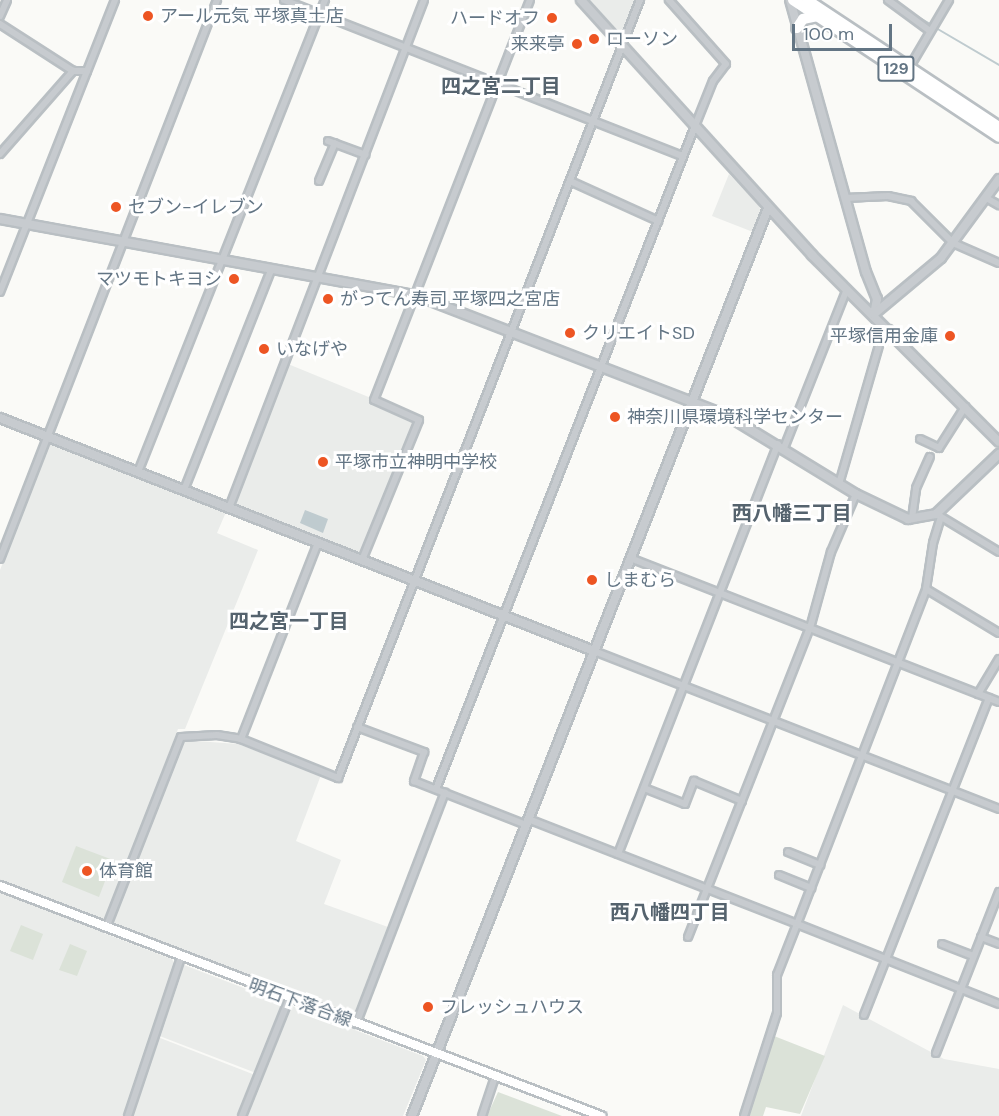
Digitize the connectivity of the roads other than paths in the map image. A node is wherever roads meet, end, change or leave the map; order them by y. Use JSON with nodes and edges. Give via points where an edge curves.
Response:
{"nodes":[{"id":1,"x":7,"y":0,"type":"edge"},
{"id":2,"x":115,"y":0,"type":"edge"},
{"id":3,"x":217,"y":0,"type":"edge"},
{"id":4,"x":284,"y":0,"type":"edge"},
{"id":5,"x":325,"y":0,"type":"edge"},
{"id":6,"x":424,"y":0,"type":"edge"},
{"id":7,"x":530,"y":0,"type":"edge"},
{"id":8,"x":581,"y":0,"type":"edge"},
{"id":9,"x":640,"y":0,"type":"edge"},
{"id":10,"x":669,"y":0,"type":"edge"},
{"id":11,"x":791,"y":0,"type":"edge"},
{"id":12,"x":807,"y":0,"type":"edge"},
{"id":13,"x":888,"y":0,"type":"edge"},
{"id":14,"x":950,"y":0,"type":"edge"},
{"id":15,"x":318,"y":13,"type":"junction"},
{"id":16,"x":0,"y":16,"type":"edge"},
{"id":17,"x":818,"y":16,"type":"junction"},
{"id":18,"x":0,"y":24,"type":"edge"},
{"id":19,"x":797,"y":28,"type":"junction"},
{"id":20,"x":930,"y":31,"type":"junction"},
{"id":21,"x":624,"y":47,"type":"junction"},
{"id":22,"x":408,"y":49,"type":"junction"},
{"id":23,"x":909,"y":68,"type":"junction"},
{"id":24,"x":73,"y":70,"type":"junction"},
{"id":25,"x":87,"y":71,"type":"junction"},
{"id":26,"x":497,"y":84,"type":"junction"},
{"id":27,"x":593,"y":122,"type":"junction"},
{"id":28,"x":695,"y":126,"type":"junction"},
{"id":29,"x":999,"y":127,"type":"edge"},
{"id":30,"x":999,"y":136,"type":"edge"},
{"id":31,"x":0,"y":154,"type":"edge"},
{"id":32,"x":366,"y":155,"type":"junction"},
{"id":33,"x":683,"y":156,"type":"junction"},
{"id":34,"x":999,"y":179,"type":"edge"},
{"id":35,"x":570,"y":181,"type":"junction"},
{"id":36,"x":319,"y":182,"type":"dead end"},
{"id":37,"x":845,"y":198,"type":"junction"},
{"id":38,"x":988,"y":199,"type":"junction"},
{"id":39,"x":999,"y":205,"type":"edge"},
{"id":40,"x":768,"y":208,"type":"junction"},
{"id":41,"x":0,"y":219,"type":"edge"},
{"id":42,"x":658,"y":221,"type":"junction"},
{"id":43,"x":26,"y":225,"type":"junction"},
{"id":44,"x":123,"y":243,"type":"junction"},
{"id":45,"x":953,"y":243,"type":"junction"},
{"id":46,"x":221,"y":259,"type":"junction"},
{"id":47,"x":999,"y":263,"type":"edge"},
{"id":48,"x":271,"y":270,"type":"junction"},
{"id":49,"x":317,"y":277,"type":"junction"},
{"id":50,"x":847,"y":289,"type":"junction"},
{"id":51,"x":0,"y":292,"type":"edge"},
{"id":52,"x":415,"y":294,"type":"junction"},
{"id":53,"x":874,"y":314,"type":"junction"},
{"id":54,"x":889,"y":329,"type":"junction"},
{"id":55,"x":511,"y":331,"type":"junction"},
{"id":56,"x":601,"y":365,"type":"junction"},
{"id":57,"x":692,"y":402,"type":"junction"},
{"id":58,"x":965,"y":407,"type":"junction"},
{"id":59,"x":0,"y":418,"type":"edge"},
{"id":60,"x":48,"y":437,"type":"junction"},
{"id":61,"x":920,"y":439,"type":"dead end"},
{"id":62,"x":998,"y":440,"type":"edge"},
{"id":63,"x":781,"y":446,"type":"junction"},
{"id":64,"x":999,"y":454,"type":"edge"},
{"id":65,"x":930,"y":457,"type":"dead end"},
{"id":66,"x":138,"y":472,"type":"junction"},
{"id":67,"x":839,"y":484,"type":"junction"},
{"id":68,"x":184,"y":490,"type":"junction"},
{"id":69,"x":856,"y":494,"type":"junction"},
{"id":70,"x":229,"y":508,"type":"junction"},
{"id":71,"x":939,"y":515,"type":"junction"},
{"id":72,"x":912,"y":518,"type":"junction"},
{"id":73,"x":318,"y":543,"type":"junction"},
{"id":74,"x":999,"y":552,"type":"edge"},
{"id":75,"x":630,"y":558,"type":"junction"},
{"id":76,"x":0,"y":559,"type":"edge"},
{"id":77,"x":362,"y":560,"type":"junction"},
{"id":78,"x":414,"y":581,"type":"junction"},
{"id":79,"x":926,"y":589,"type":"junction"},
{"id":80,"x":720,"y":593,"type":"junction"},
{"id":81,"x":503,"y":615,"type":"junction"},
{"id":82,"x":810,"y":628,"type":"junction"},
{"id":83,"x":999,"y":633,"type":"edge"},
{"id":84,"x":594,"y":651,"type":"junction"},
{"id":85,"x":999,"y":659,"type":"edge"},
{"id":86,"x":900,"y":663,"type":"junction"},
{"id":87,"x":684,"y":686,"type":"junction"},
{"id":88,"x":978,"y":693,"type":"junction"},
{"id":89,"x":989,"y":698,"type":"junction"},
{"id":90,"x":999,"y":702,"type":"edge"},
{"id":91,"x":773,"y":721,"type":"junction"},
{"id":92,"x":357,"y":727,"type":"junction"},
{"id":93,"x":241,"y":739,"type":"junction"},
{"id":94,"x":864,"y":756,"type":"junction"},
{"id":95,"x":644,"y":788,"type":"junction"},
{"id":96,"x":436,"y":789,"type":"junction"},
{"id":97,"x":953,"y":791,"type":"junction"},
{"id":98,"x":445,"y":792,"type":"junction"},
{"id":99,"x":742,"y":801,"type":"junction"},
{"id":100,"x":999,"y":808,"type":"edge"},
{"id":101,"x":527,"y":822,"type":"junction"},
{"id":102,"x":788,"y":852,"type":"dead end"},
{"id":103,"x":618,"y":854,"type":"junction"},
{"id":104,"x":821,"y":865,"type":"junction"},
{"id":105,"x":778,"y":875,"type":"dead end"},
{"id":106,"x":0,"y":886,"type":"edge"},
{"id":107,"x":812,"y":888,"type":"junction"},
{"id":108,"x":706,"y":889,"type":"junction"},
{"id":109,"x":999,"y":892,"type":"edge"},
{"id":110,"x":798,"y":924,"type":"junction"},
{"id":111,"x":106,"y":928,"type":"junction"},
{"id":112,"x":688,"y":937,"type":"dead end"},
{"id":113,"x":981,"y":937,"type":"junction"},
{"id":114,"x":942,"y":944,"type":"dead end"},
{"id":115,"x":999,"y":944,"type":"edge"},
{"id":116,"x":973,"y":956,"type":"junction"},
{"id":117,"x":181,"y":958,"type":"junction"},
{"id":118,"x":886,"y":959,"type":"junction"},
{"id":119,"x":960,"y":988,"type":"junction"},
{"id":120,"x":289,"y":999,"type":"junction"},
{"id":121,"x":999,"y":1004,"type":"edge"},
{"id":122,"x":864,"y":1015,"type":"dead end"},
{"id":123,"x":356,"y":1024,"type":"junction"},
{"id":124,"x":936,"y":1053,"type":"dead end"},
{"id":125,"x":436,"y":1054,"type":"junction"},
{"id":126,"x":495,"y":1077,"type":"junction"},
{"id":127,"x":128,"y":1116,"type":"edge"},
{"id":128,"x":242,"y":1116,"type":"edge"},
{"id":129,"x":412,"y":1116,"type":"edge"},
{"id":130,"x":482,"y":1116,"type":"edge"},
{"id":131,"x":601,"y":1116,"type":"edge"},
{"id":132,"x":744,"y":1116,"type":"edge"}],
"edges":[{"from":1,"to":16,"type":"street"},
{"from":2,"to":25,"type":"street"},
{"from":3,"to":44,"type":"street"},
{"from":4,"to":15,"type":"street"},
{"from":5,"to":15,"type":"street"},
{"from":6,"to":22,"type":"street"},
{"from":7,"to":26,"type":"street"},
{"from":8,"to":21,"type":"street"},
{"from":9,"to":21,"type":"street"},
{"from":10,"to":28,"type":"street","via":[[726,64],[713,81]]},
{"from":11,"to":17,"type":"highway","number":"129"},
{"from":11,"to":19,"type":"street"},
{"from":12,"to":23,"type":"highway","number":"129"},
{"from":13,"to":20,"type":"street"},
{"from":14,"to":20,"type":"street"},
{"from":15,"to":22,"type":"street"},
{"from":15,"to":46,"type":"street"},
{"from":17,"to":19,"type":"highway","via":[[803,19]]},
{"from":17,"to":30,"type":"highway","number":"129"},
{"from":18,"to":24,"type":"street"},
{"from":19,"to":37,"type":"street"},
{"from":20,"to":23,"type":"street"},
{"from":21,"to":27,"type":"street"},
{"from":21,"to":28,"type":"street"},
{"from":22,"to":26,"type":"street"},
{"from":22,"to":32,"type":"street"},
{"from":23,"to":29,"type":"highway","number":"129"},
{"from":24,"to":25,"type":"street"},
{"from":24,"to":31,"type":"street"},
{"from":25,"to":43,"type":"street"},
{"from":26,"to":27,"type":"street"},
{"from":26,"to":52,"type":"street"},
{"from":27,"to":33,"type":"street"},
{"from":27,"to":35,"type":"street"},
{"from":28,"to":33,"type":"street"},
{"from":28,"to":40,"type":"street"},
{"from":32,"to":36,"type":"street","via":[[332,142]]},
{"from":32,"to":49,"type":"street"},
{"from":33,"to":42,"type":"street"},
{"from":34,"to":38,"type":"street"},
{"from":35,"to":42,"type":"street"},
{"from":35,"to":55,"type":"street"},
{"from":37,"to":45,"type":"street","via":[[888,196],[911,201]]},
{"from":37,"to":53,"type":"street","via":[[877,299]]},
{"from":38,"to":39,"type":"street"},
{"from":38,"to":45,"type":"street"},
{"from":40,"to":50,"type":"street"},
{"from":40,"to":57,"type":"street"},
{"from":41,"to":43,"type":"street"},
{"from":42,"to":56,"type":"street"},
{"from":43,"to":44,"type":"street"},
{"from":43,"to":51,"type":"street"},
{"from":44,"to":46,"type":"street"},
{"from":44,"to":60,"type":"street"},
{"from":45,"to":47,"type":"street"},
{"from":45,"to":53,"type":"street","via":[[923,274]]},
{"from":46,"to":48,"type":"street"},
{"from":46,"to":66,"type":"street"},
{"from":48,"to":49,"type":"street"},
{"from":48,"to":68,"type":"street"},
{"from":49,"to":52,"type":"street"},
{"from":49,"to":70,"type":"street"},
{"from":50,"to":53,"type":"street"},
{"from":50,"to":63,"type":"street"},
{"from":52,"to":55,"type":"street"},
{"from":52,"to":77,"type":"street","via":[[374,400],[419,420]]},
{"from":53,"to":54,"type":"street"},
{"from":54,"to":58,"type":"street"},
{"from":54,"to":67,"type":"street","via":[[880,342]]},
{"from":55,"to":56,"type":"street"},
{"from":55,"to":78,"type":"street"},
{"from":56,"to":57,"type":"street"},
{"from":56,"to":81,"type":"street"},
{"from":57,"to":63,"type":"street","via":[[752,428]]},
{"from":57,"to":75,"type":"street"},
{"from":58,"to":61,"type":"street","via":[[939,448]]},
{"from":58,"to":62,"type":"street"},
{"from":59,"to":60,"type":"street"},
{"from":60,"to":66,"type":"street"},
{"from":60,"to":76,"type":"street"},
{"from":63,"to":67,"type":"street"},
{"from":63,"to":80,"type":"street"},
{"from":64,"to":71,"type":"street"},
{"from":65,"to":72,"type":"street","via":[[916,488]]},
{"from":66,"to":68,"type":"street"},
{"from":67,"to":69,"type":"street"},
{"from":68,"to":70,"type":"street"},
{"from":69,"to":72,"type":"street"},
{"from":69,"to":82,"type":"street","via":[[831,552]]},
{"from":70,"to":73,"type":"street"},
{"from":71,"to":72,"type":"street"},
{"from":71,"to":74,"type":"street"},
{"from":71,"to":79,"type":"street"},
{"from":73,"to":77,"type":"street"},
{"from":73,"to":93,"type":"street"},
{"from":75,"to":80,"type":"street"},
{"from":75,"to":84,"type":"street"},
{"from":77,"to":78,"type":"street"},
{"from":78,"to":81,"type":"street"},
{"from":78,"to":92,"type":"street"},
{"from":79,"to":83,"type":"street"},
{"from":79,"to":86,"type":"street"},
{"from":80,"to":82,"type":"street"},
{"from":80,"to":87,"type":"street"},
{"from":81,"to":84,"type":"street"},
{"from":81,"to":96,"type":"street"},
{"from":82,"to":86,"type":"street"},
{"from":82,"to":91,"type":"street"},
{"from":84,"to":87,"type":"street"},
{"from":84,"to":101,"type":"street"},
{"from":85,"to":88,"type":"street"},
{"from":86,"to":88,"type":"street"},
{"from":86,"to":94,"type":"street"},
{"from":87,"to":91,"type":"street"},
{"from":87,"to":95,"type":"street"},
{"from":88,"to":89,"type":"street"},
{"from":89,"to":90,"type":"street"},
{"from":89,"to":97,"type":"street"},
{"from":91,"to":94,"type":"street"},
{"from":91,"to":99,"type":"street"},
{"from":92,"to":93,"type":"street","via":[[338,778]]},
{"from":92,"to":96,"type":"street","via":[[424,752],[414,780]]},
{"from":93,"to":111,"type":"street","via":[[217,735],[181,737]]},
{"from":94,"to":97,"type":"street"},
{"from":94,"to":104,"type":"street"},
{"from":95,"to":99,"type":"street","via":[[686,804],[694,781]]},
{"from":95,"to":103,"type":"street"},
{"from":96,"to":98,"type":"street"},
{"from":97,"to":100,"type":"street"},
{"from":97,"to":118,"type":"street"},
{"from":98,"to":101,"type":"street"},
{"from":98,"to":123,"type":"street"},
{"from":99,"to":108,"type":"street"},
{"from":101,"to":103,"type":"street"},
{"from":101,"to":125,"type":"street"},
{"from":102,"to":104,"type":"street"},
{"from":103,"to":108,"type":"street"},
{"from":104,"to":107,"type":"street"},
{"from":105,"to":107,"type":"street"},
{"from":106,"to":111,"type":"main road","name":"明石下落合線"},
{"from":107,"to":110,"type":"street"},
{"from":108,"to":110,"type":"street"},
{"from":108,"to":112,"type":"street"},
{"from":109,"to":113,"type":"street"},
{"from":110,"to":118,"type":"street"},
{"from":110,"to":132,"type":"street","via":[[777,975],[777,1012]]},
{"from":111,"to":117,"type":"main road","name":"明石下落合線"},
{"from":113,"to":115,"type":"street"},
{"from":113,"to":116,"type":"street"},
{"from":114,"to":116,"type":"street"},
{"from":116,"to":119,"type":"street"},
{"from":117,"to":120,"type":"main road","name":"明石下落合線"},
{"from":117,"to":127,"type":"street"},
{"from":118,"to":119,"type":"street"},
{"from":118,"to":122,"type":"street"},
{"from":119,"to":121,"type":"street"},
{"from":119,"to":124,"type":"street"},
{"from":120,"to":123,"type":"main road","name":"明石下落合線"},
{"from":120,"to":128,"type":"street"},
{"from":123,"to":125,"type":"main road","name":"明石下落合線"},
{"from":125,"to":126,"type":"main road","name":"明石下落合線"},
{"from":125,"to":129,"type":"street"},
{"from":126,"to":130,"type":"street"},
{"from":126,"to":131,"type":"main road","name":"明石下落合線"}]}
